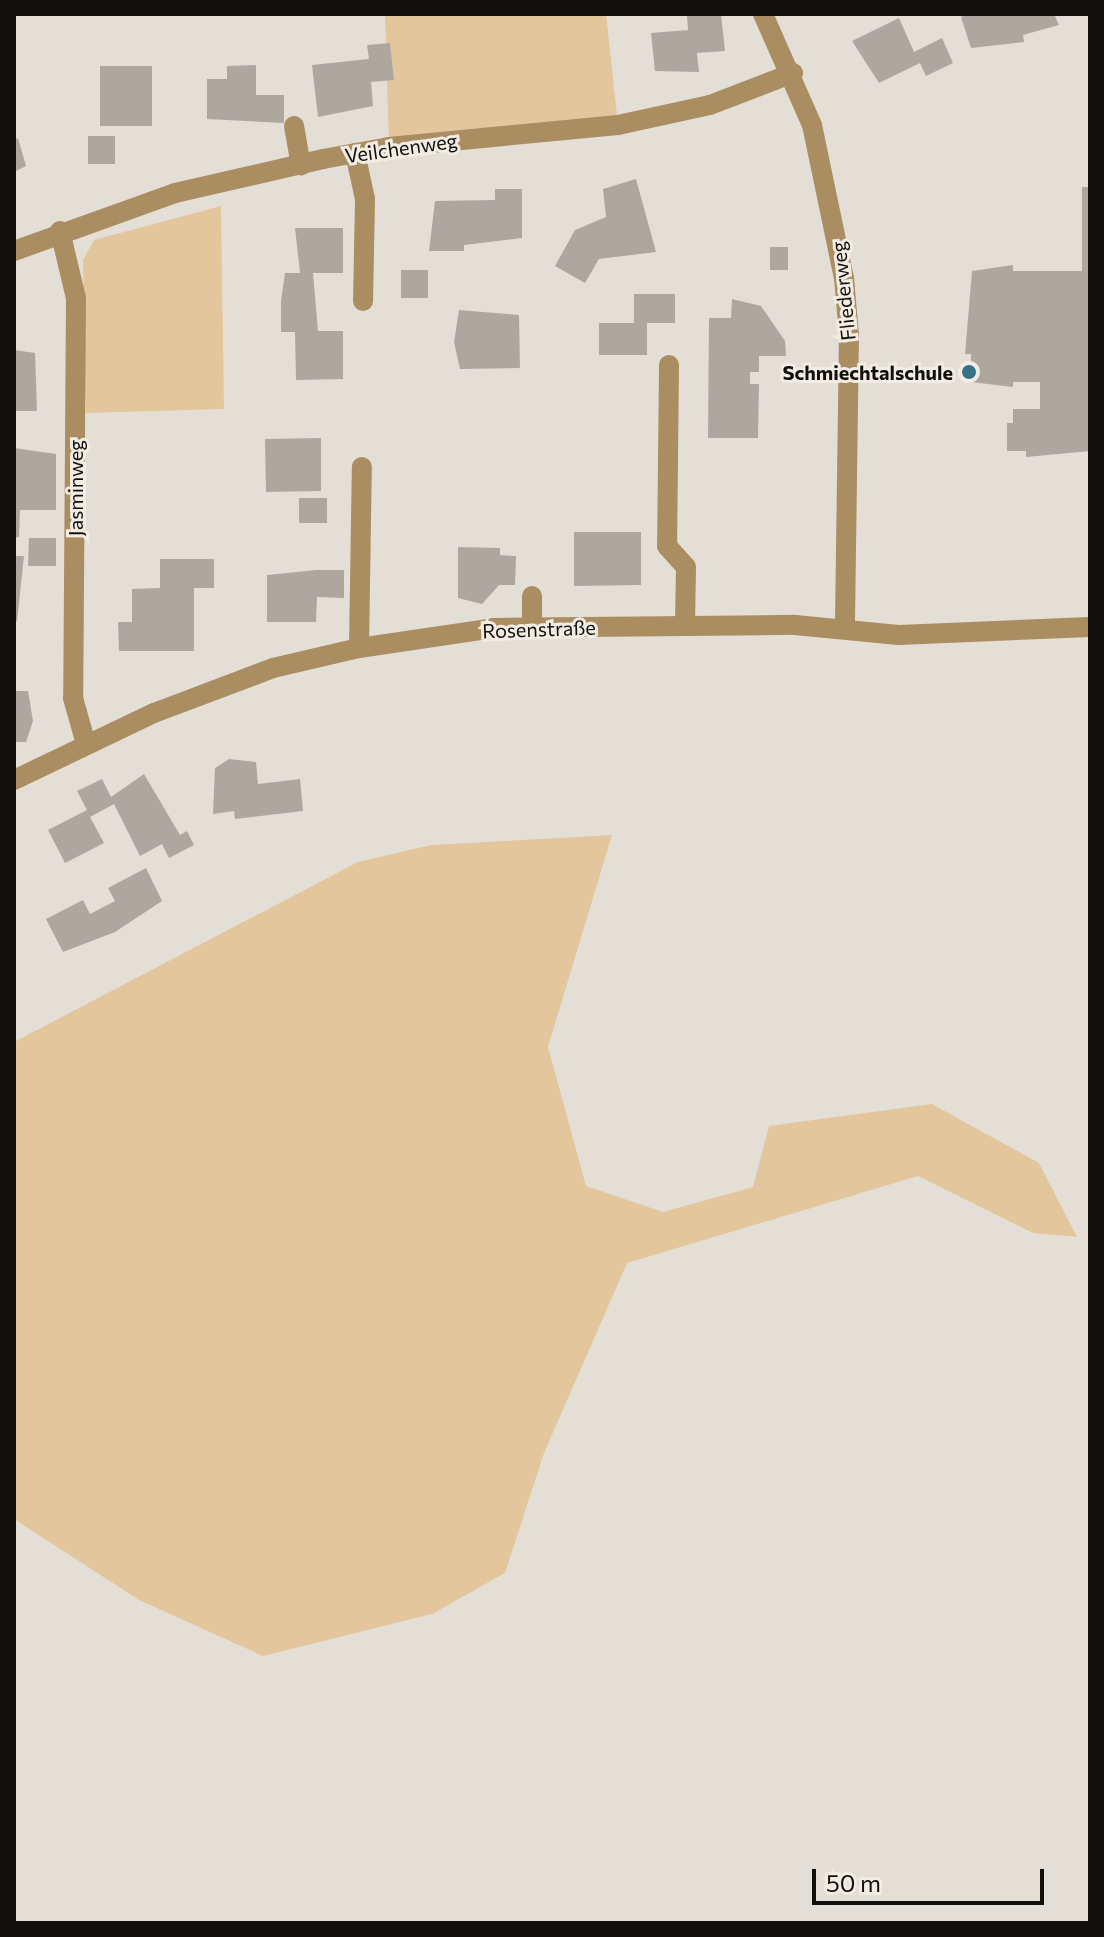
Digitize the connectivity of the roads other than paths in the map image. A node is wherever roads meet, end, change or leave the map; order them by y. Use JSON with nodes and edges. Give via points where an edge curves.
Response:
{"nodes":[{"id":1,"x":763,"y":14,"type":"edge"},
{"id":2,"x":793,"y":73,"type":"junction"},
{"id":3,"x":294,"y":126,"type":"dead end"},
{"id":4,"x":355,"y":153,"type":"junction"},
{"id":5,"x":301,"y":165,"type":"junction"},
{"id":6,"x":60,"y":231,"type":"junction"},
{"id":7,"x":14,"y":251,"type":"edge"},
{"id":8,"x":363,"y":301,"type":"dead end"},
{"id":9,"x":669,"y":365,"type":"dead end"},
{"id":10,"x":362,"y":467,"type":"dead end"},
{"id":11,"x":532,"y":596,"type":"dead end"},
{"id":12,"x":685,"y":624,"type":"junction"},
{"id":13,"x":532,"y":627,"type":"junction"},
{"id":14,"x":1090,"y":627,"type":"edge"},
{"id":15,"x":845,"y":629,"type":"junction"},
{"id":16,"x":359,"y":648,"type":"junction"},
{"id":17,"x":86,"y":744,"type":"junction"},
{"id":18,"x":14,"y":780,"type":"edge"}],
"edges":[{"from":1,"to":2,"type":"street","name":"Fliederweg"},
{"from":2,"to":4,"type":"street","name":"Veilchenweg","via":[[710,105],[618,125]]},
{"from":2,"to":15,"type":"street","name":"Fliederweg","via":[[836,223],[845,292]]},
{"from":3,"to":5,"type":"street"},
{"from":4,"to":5,"type":"street","name":"Veilchenweg"},
{"from":4,"to":8,"type":"street","via":[[365,199]]},
{"from":5,"to":6,"type":"street","name":"Veilchenweg","via":[[175,193]]},
{"from":6,"to":7,"type":"street","name":"Veilchenweg"},
{"from":6,"to":17,"type":"street","name":"Jasminweg","via":[[76,298],[73,698]]},
{"from":9,"to":12,"type":"street","via":[[667,546],[686,567]]},
{"from":10,"to":16,"type":"street"},
{"from":11,"to":13,"type":"street"},
{"from":12,"to":13,"type":"street","name":"Rosenstraße"},
{"from":12,"to":15,"type":"street","name":"Rosenstraße"},
{"from":13,"to":16,"type":"street","name":"Rosenstraße"},
{"from":14,"to":15,"type":"street","name":"Rosenstraße","via":[[928,635]]},
{"from":16,"to":17,"type":"street","name":"Rosenstraße","via":[[220,686]]},
{"from":17,"to":18,"type":"street","name":"Rosenstraße"}]}
